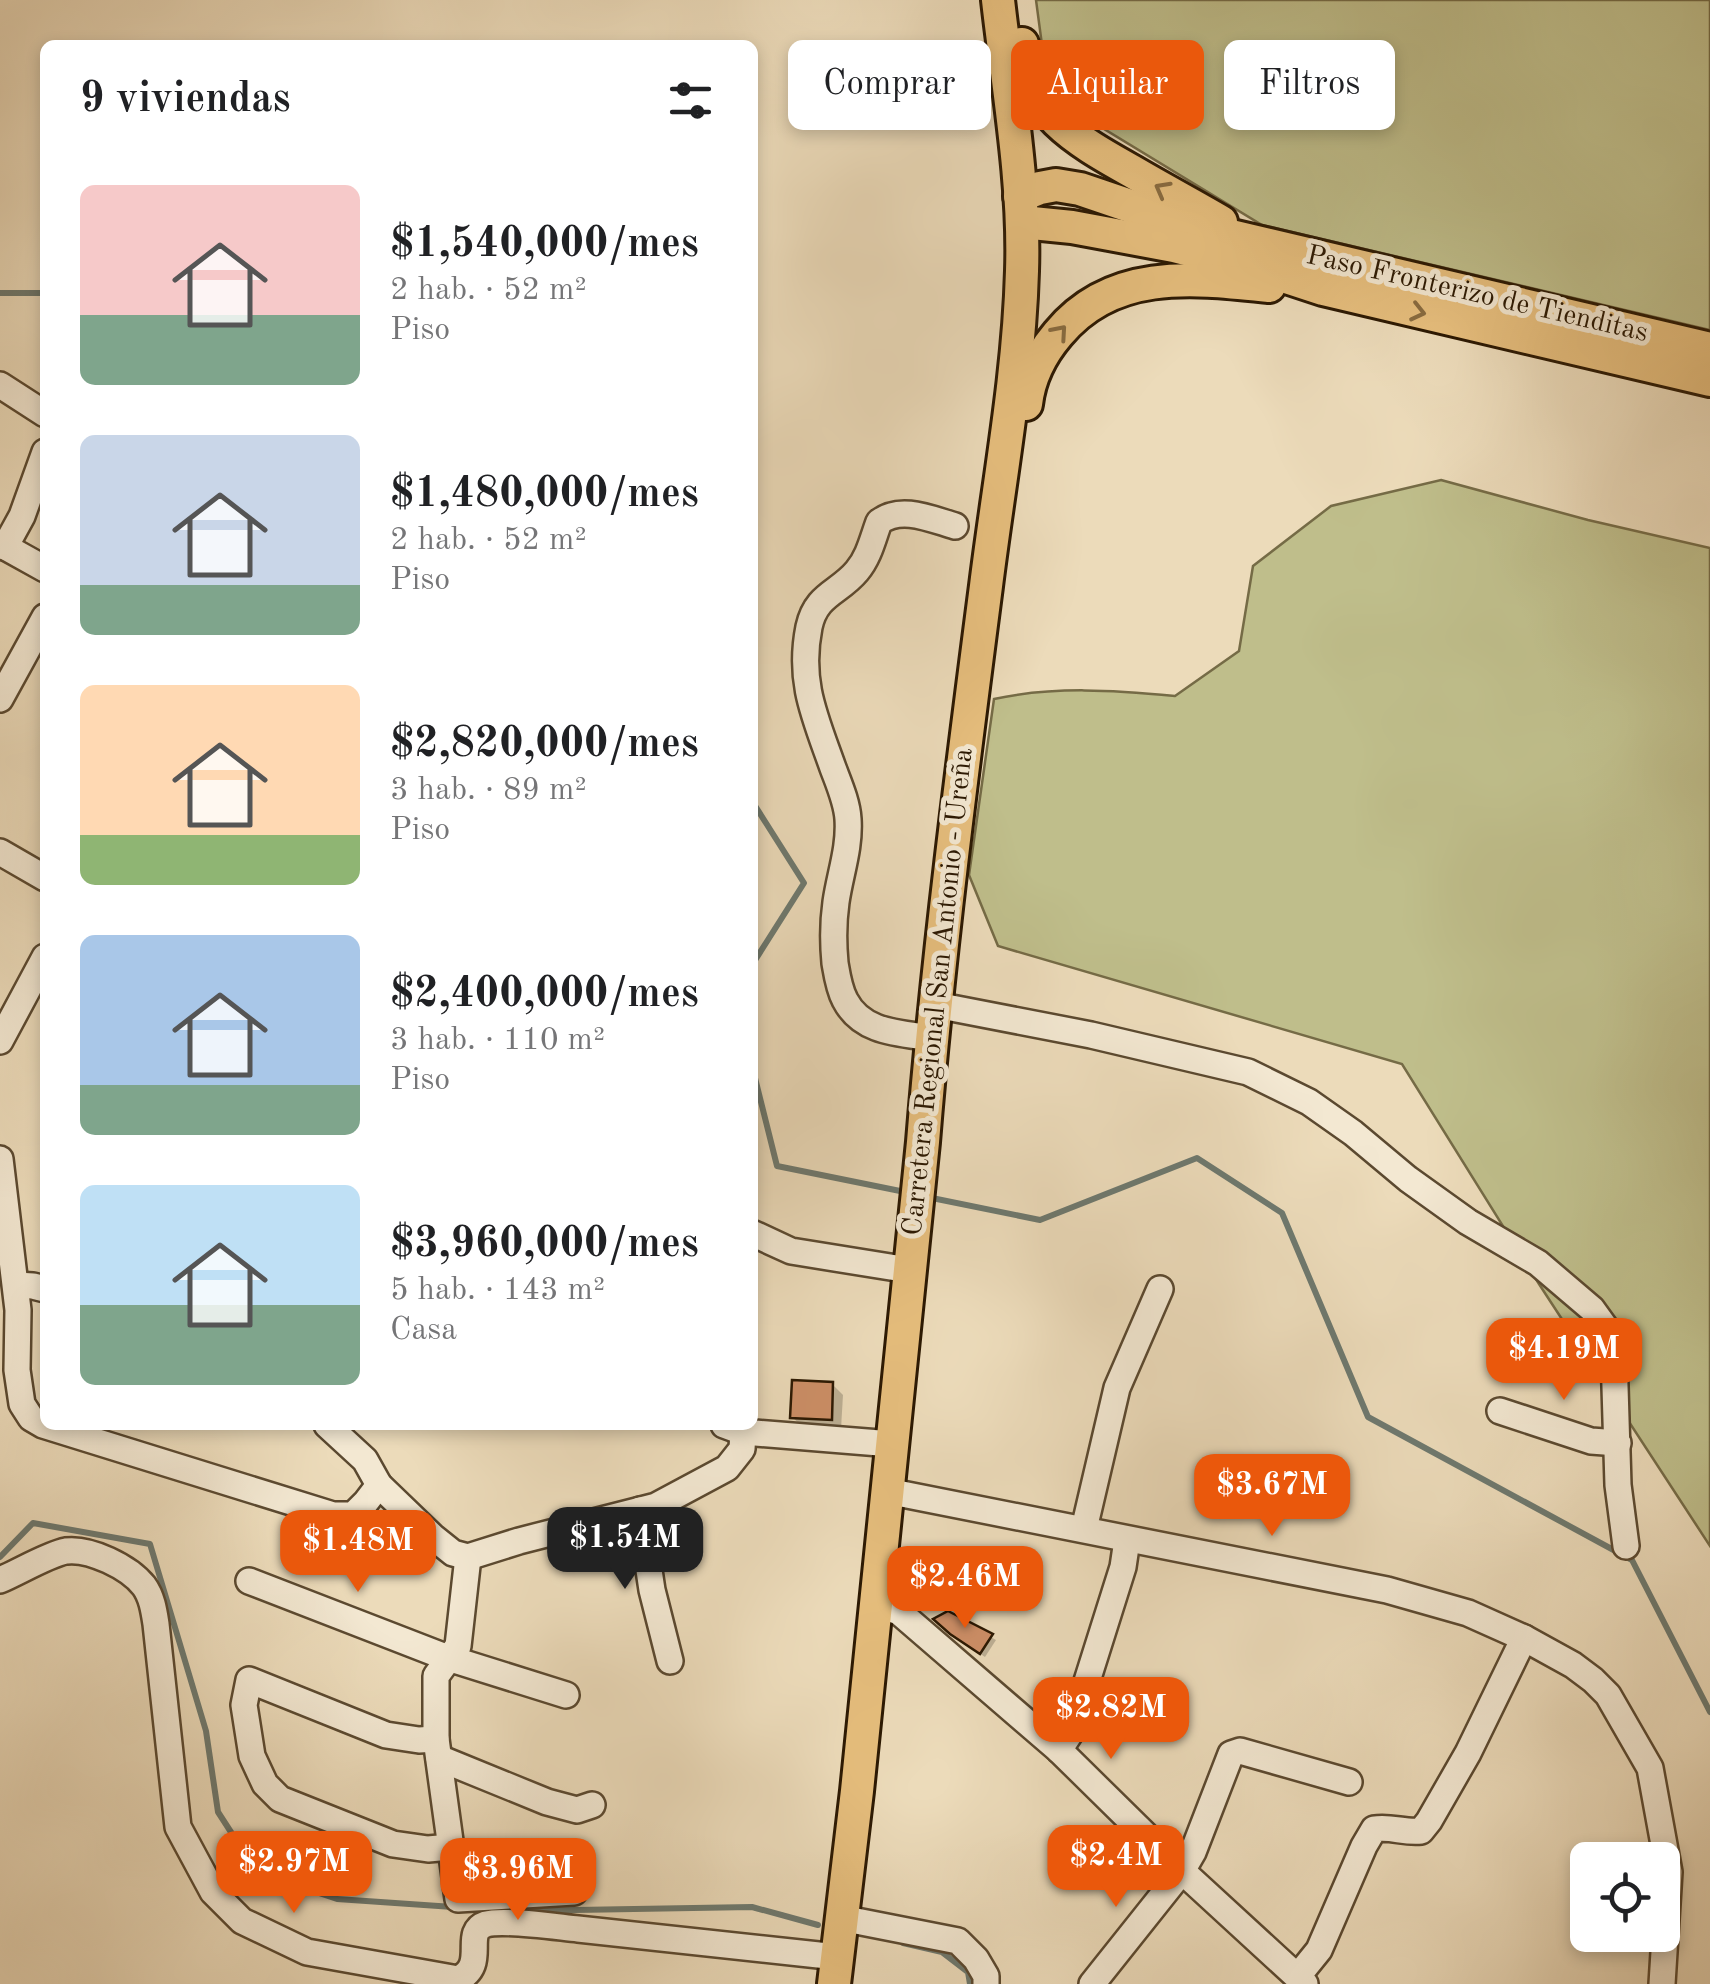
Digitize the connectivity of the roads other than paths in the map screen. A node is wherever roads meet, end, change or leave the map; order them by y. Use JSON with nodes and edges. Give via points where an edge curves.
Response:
{"nodes":[{"id":1,"x":998,"y":0,"type":"edge"},
{"id":2,"x":1020,"y":0,"type":"edge"},
{"id":3,"x":1021,"y":209,"type":"junction"},
{"id":4,"x":1245,"y":239,"type":"junction"},
{"id":5,"x":1323,"y":289,"type":"junction"},
{"id":6,"x":1710,"y":349,"type":"edge"},
{"id":7,"x":1710,"y":380,"type":"edge"},
{"id":8,"x":0,"y":385,"type":"edge"},
{"id":9,"x":40,"y":411,"type":"edge"},
{"id":10,"x":40,"y":466,"type":"edge"},
{"id":11,"x":955,"y":526,"type":"dead end"},
{"id":12,"x":3,"y":546,"type":"edge"},
{"id":13,"x":40,"y":566,"type":"edge"},
{"id":14,"x":40,"y":626,"type":"edge"},
{"id":15,"x":976,"y":659,"type":"junction"},
{"id":16,"x":0,"y":699,"type":"edge"},
{"id":17,"x":0,"y":852,"type":"edge"},
{"id":18,"x":40,"y":875,"type":"edge"},
{"id":19,"x":40,"y":965,"type":"edge"},
{"id":20,"x":936,"y":1005,"type":"junction"},
{"id":21,"x":932,"y":1038,"type":"junction"},
{"id":22,"x":0,"y":1040,"type":"edge"},
{"id":23,"x":0,"y":1159,"type":"edge"},
{"id":24,"x":758,"y":1236,"type":"edge"},
{"id":25,"x":909,"y":1270,"type":"junction"},
{"id":26,"x":16,"y":1285,"type":"junction"},
{"id":27,"x":40,"y":1288,"type":"edge"},
{"id":28,"x":1160,"y":1289,"type":"dead end"},
{"id":29,"x":1500,"y":1411,"type":"dead end"},
{"id":30,"x":40,"y":1422,"type":"edge"},
{"id":31,"x":62,"y":1430,"type":"edge"},
{"id":32,"x":332,"y":1430,"type":"edge"},
{"id":33,"x":733,"y":1430,"type":"edge"},
{"id":34,"x":744,"y":1430,"type":"edge"},
{"id":35,"x":1618,"y":1443,"type":"junction"},
{"id":36,"x":892,"y":1444,"type":"junction"},
{"id":37,"x":379,"y":1484,"type":"junction"},
{"id":38,"x":887,"y":1491,"type":"junction"},
{"id":39,"x":640,"y":1510,"type":"junction"},
{"id":40,"x":1084,"y":1530,"type":"junction"},
{"id":41,"x":1127,"y":1540,"type":"junction"},
{"id":42,"x":1626,"y":1546,"type":"dead end"},
{"id":43,"x":468,"y":1558,"type":"junction"},
{"id":44,"x":0,"y":1580,"type":"edge"},
{"id":45,"x":249,"y":1580,"type":"dead end"},
{"id":46,"x":876,"y":1604,"type":"junction"},
{"id":47,"x":1524,"y":1638,"type":"junction"},
{"id":48,"x":448,"y":1658,"type":"junction"},
{"id":49,"x":670,"y":1660,"type":"dead end"},
{"id":50,"x":566,"y":1695,"type":"dead end"},
{"id":51,"x":438,"y":1748,"type":"junction"},
{"id":52,"x":1059,"y":1750,"type":"junction"},
{"id":53,"x":1349,"y":1782,"type":"dead end"},
{"id":54,"x":592,"y":1805,"type":"dead end"},
{"id":55,"x":451,"y":1847,"type":"junction"},
{"id":56,"x":1182,"y":1871,"type":"junction"},
{"id":57,"x":574,"y":1892,"type":"dead end"},
{"id":58,"x":841,"y":1918,"type":"junction"},
{"id":59,"x":835,"y":1971,"type":"edge"},
{"id":60,"x":1301,"y":1980,"type":"edge"},
{"id":61,"x":986,"y":1984,"type":"edge"},
{"id":62,"x":1092,"y":1984,"type":"edge"},
{"id":63,"x":1662,"y":1984,"type":"edge"}],
"edges":[{"from":1,"to":3,"type":"main road","name":"Carretera Regional San Antonio - Ureña"},
{"from":4,"to":2,"type":"main road","one_way":true,"via":[[1057,123],[1027,79]]},
{"from":3,"to":4,"type":"main road","name":"Paso Fronterizo de Tienditas","via":[[1040,188],[1080,189]]},
{"from":3,"to":5,"type":"main road"},
{"from":3,"to":15,"type":"main road","name":"Carretera Regional San Antonio - Ureña","via":[[1014,390]]},
{"from":4,"to":6,"type":"main road","name":"Paso Fronterizo de Tienditas"},
{"from":5,"to":7,"type":"main road","name":"Paso Fronterizo de Tienditas","one_way":true},
{"from":15,"to":5,"type":"main road","one_way":true,"via":[[989,636],[1010,550],[1027,394],[1065,325],[1106,294],[1159,280]]},
{"from":8,"to":9,"type":"street"},
{"from":10,"to":12,"type":"street"},
{"from":11,"to":21,"type":"street","via":[[896,513],[879,522],[856,574],[814,610],[804,661],[810,702],[848,814],[832,938],[843,997],[877,1029]]},
{"from":12,"to":13,"type":"street"},
{"from":14,"to":16,"type":"street"},
{"from":15,"to":20,"type":"main road","name":"Carretera Regional San Antonio - Ureña"},
{"from":17,"to":18,"type":"street"},
{"from":19,"to":22,"type":"street"},
{"from":20,"to":21,"type":"main road","name":"Carretera Regional San Antonio - Ureña"},
{"from":20,"to":35,"type":"street","via":[[1248,1072],[1309,1102],[1408,1180],[1538,1263],[1592,1310],[1614,1354]]},
{"from":21,"to":25,"type":"main road","name":"Carretera Regional San Antonio - Ureña"},
{"from":23,"to":26,"type":"street"},
{"from":24,"to":25,"type":"street","via":[[792,1251]]},
{"from":25,"to":36,"type":"main road","name":"Carretera Regional San Antonio - Ureña"},
{"from":26,"to":27,"type":"street"},
{"from":26,"to":30,"type":"street","via":[[22,1404]]},
{"from":28,"to":40,"type":"street","via":[[1117,1388]]},
{"from":29,"to":35,"type":"street","via":[[1591,1441]]},
{"from":31,"to":37,"type":"street","via":[[333,1515],[353,1514]]},
{"from":32,"to":37,"type":"street","via":[[365,1460]]},
{"from":33,"to":39,"type":"street","via":[[742,1449],[726,1468]]},
{"from":34,"to":36,"type":"street"},
{"from":35,"to":42,"type":"street"},
{"from":36,"to":38,"type":"main road","name":"Carretera Regional San Antonio - Ureña"},
{"from":37,"to":43,"type":"street","via":[[433,1537]]},
{"from":38,"to":40,"type":"street"},
{"from":38,"to":46,"type":"main road","name":"Carretera Regional San Antonio - Ureña"},
{"from":39,"to":43,"type":"street"},
{"from":39,"to":49,"type":"street"},
{"from":40,"to":41,"type":"street"},
{"from":41,"to":47,"type":"street","via":[[1387,1590],[1468,1613]]},
{"from":41,"to":52,"type":"street","via":[[1071,1732]]},
{"from":43,"to":48,"type":"street","via":[[458,1646]]},
{"from":44,"to":59,"type":"street","via":[[64,1552],[80,1552],[100,1556],[144,1586],[156,1624],[178,1827],[213,1892],[268,1935],[307,1952],[458,1979],[473,1966],[474,1935],[490,1923]]},
{"from":45,"to":48,"type":"street"},
{"from":46,"to":52,"type":"street","via":[[899,1612]]},
{"from":46,"to":58,"type":"main road","name":"Carretera Regional San Antonio - Ureña"},
{"from":47,"to":60,"type":"street","via":[[1429,1821],[1421,1831],[1374,1829]]},
{"from":47,"to":63,"type":"street","via":[[1593,1680],[1650,1768],[1668,1872]]},
{"from":48,"to":50,"type":"street"},
{"from":48,"to":51,"type":"street","via":[[436,1676]]},
{"from":51,"to":54,"type":"street","via":[[546,1802],[577,1810]]},
{"from":51,"to":55,"type":"street"},
{"from":51,"to":55,"type":"street","via":[[386,1735],[249,1680],[244,1706],[252,1756],[280,1799],[393,1844]]},
{"from":52,"to":56,"type":"street"},
{"from":53,"to":56,"type":"street","via":[[1231,1754]]},
{"from":55,"to":57,"type":"street","via":[[458,1900]]},
{"from":56,"to":60,"type":"street"},
{"from":56,"to":62,"type":"street"},
{"from":58,"to":59,"type":"main road","name":"Carretera Regional San Antonio - Ureña"},
{"from":58,"to":61,"type":"street","via":[[958,1940]]}]}
